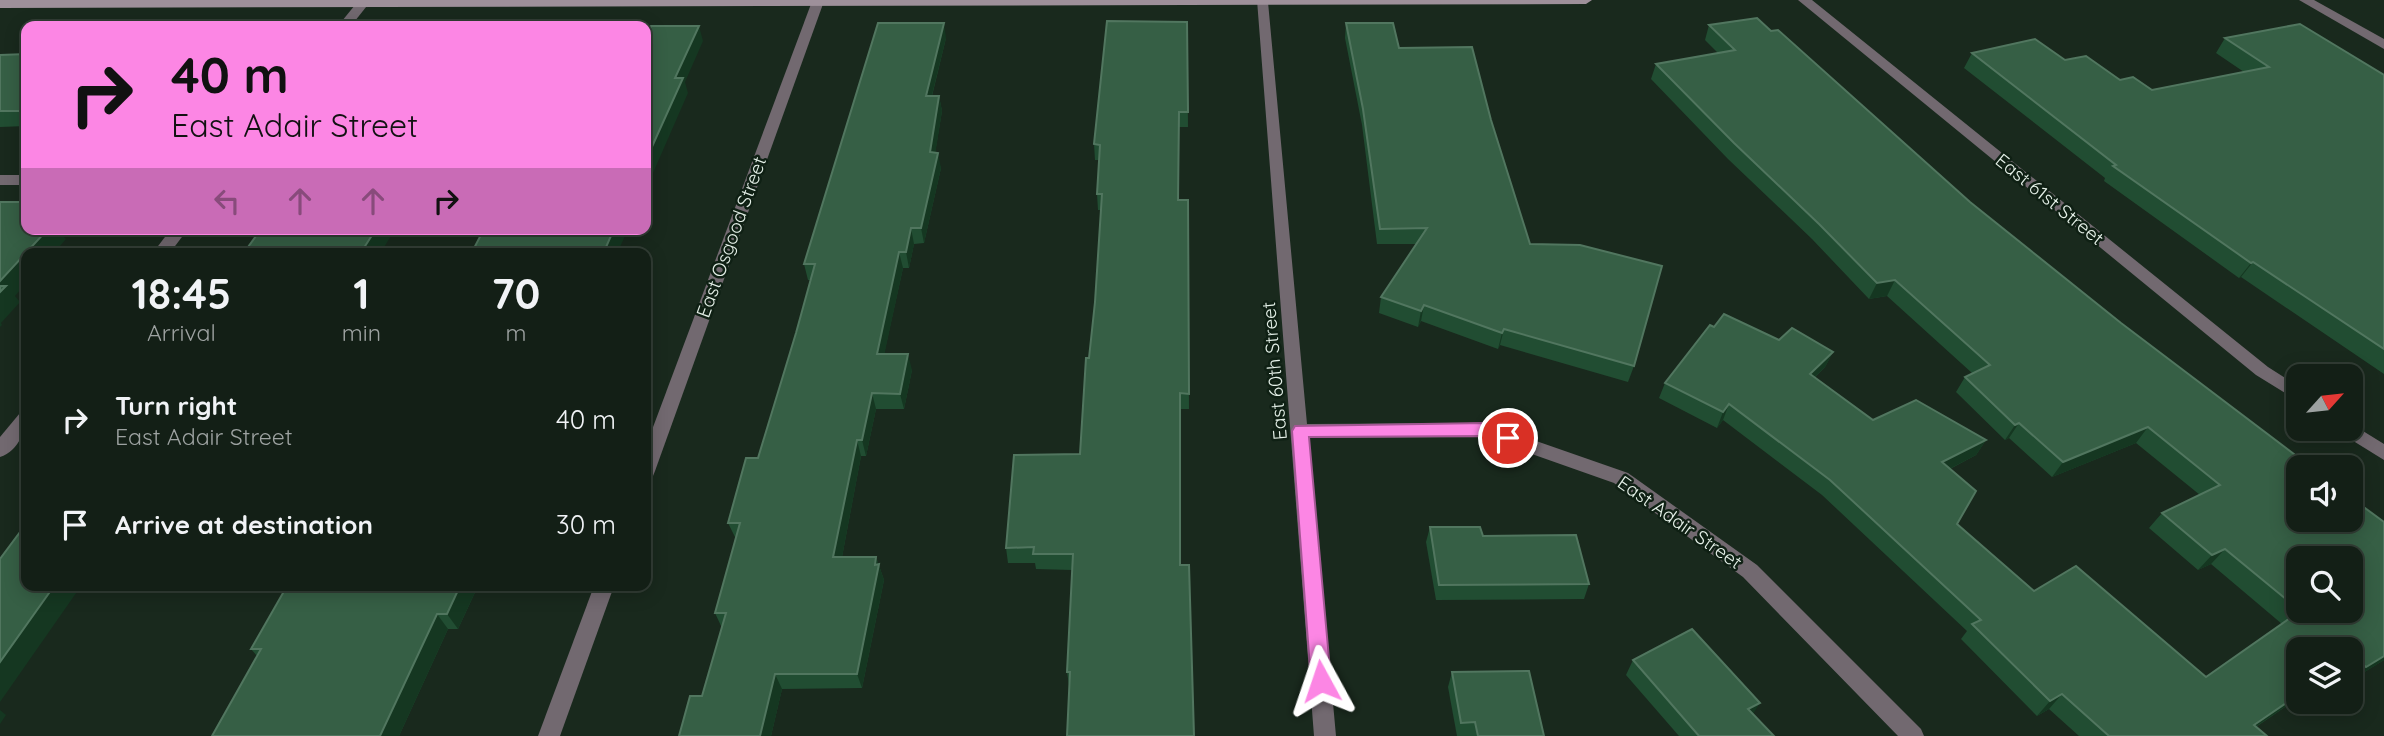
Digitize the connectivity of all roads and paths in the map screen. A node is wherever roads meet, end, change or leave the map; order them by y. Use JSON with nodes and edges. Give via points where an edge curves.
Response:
{"nodes":[{"id":1,"x":1586,"y":0,"type":"edge"},
{"id":2,"x":1804,"y":0,"type":"edge"},
{"id":3,"x":2305,"y":0,"type":"edge"},
{"id":4,"x":364,"y":2,"type":"junction"},
{"id":5,"x":1262,"y":2,"type":"junction"},
{"id":6,"x":0,"y":4,"type":"edge"},
{"id":7,"x":817,"y":4,"type":"junction"},
{"id":8,"x":348,"y":21,"type":"edge"},
{"id":9,"x":2384,"y":45,"type":"edge"},
{"id":10,"x":0,"y":180,"type":"edge"},
{"id":11,"x":21,"y":180,"type":"edge"},
{"id":12,"x":2286,"y":387,"type":"edge"},
{"id":13,"x":21,"y":424,"type":"edge"},
{"id":14,"x":1301,"y":431,"type":"junction"},
{"id":15,"x":2363,"y":439,"type":"edge"},
{"id":16,"x":0,"y":450,"type":"edge"},
{"id":17,"x":2384,"y":453,"type":"edge"},
{"id":18,"x":651,"y":457,"type":"edge"},
{"id":19,"x":602,"y":591,"type":"edge"},
{"id":20,"x":549,"y":736,"type":"edge"},
{"id":21,"x":1325,"y":736,"type":"edge"},
{"id":22,"x":1913,"y":736,"type":"edge"}],
"edges":[{"from":1,"to":5,"type":"street"},
{"from":2,"to":12,"type":"street","name":"East 61st Street"},
{"from":3,"to":9,"type":"street"},
{"from":4,"to":6,"type":"street"},
{"from":4,"to":7,"type":"street"},
{"from":4,"to":8,"type":"street"},
{"from":5,"to":7,"type":"street"},
{"from":5,"to":14,"type":"street","name":"East 60th Street"},
{"from":7,"to":18,"type":"street","name":"East Osgood Street"},
{"from":10,"to":11,"type":"street"},
{"from":13,"to":16,"type":"street"},
{"from":14,"to":21,"type":"street","name":"East 60th Street"},
{"from":14,"to":22,"type":"street","name":"East Adair Street","via":[[1485,430],[1621,478],[1750,571]]},
{"from":15,"to":17,"type":"street"},
{"from":19,"to":20,"type":"street"}]}
